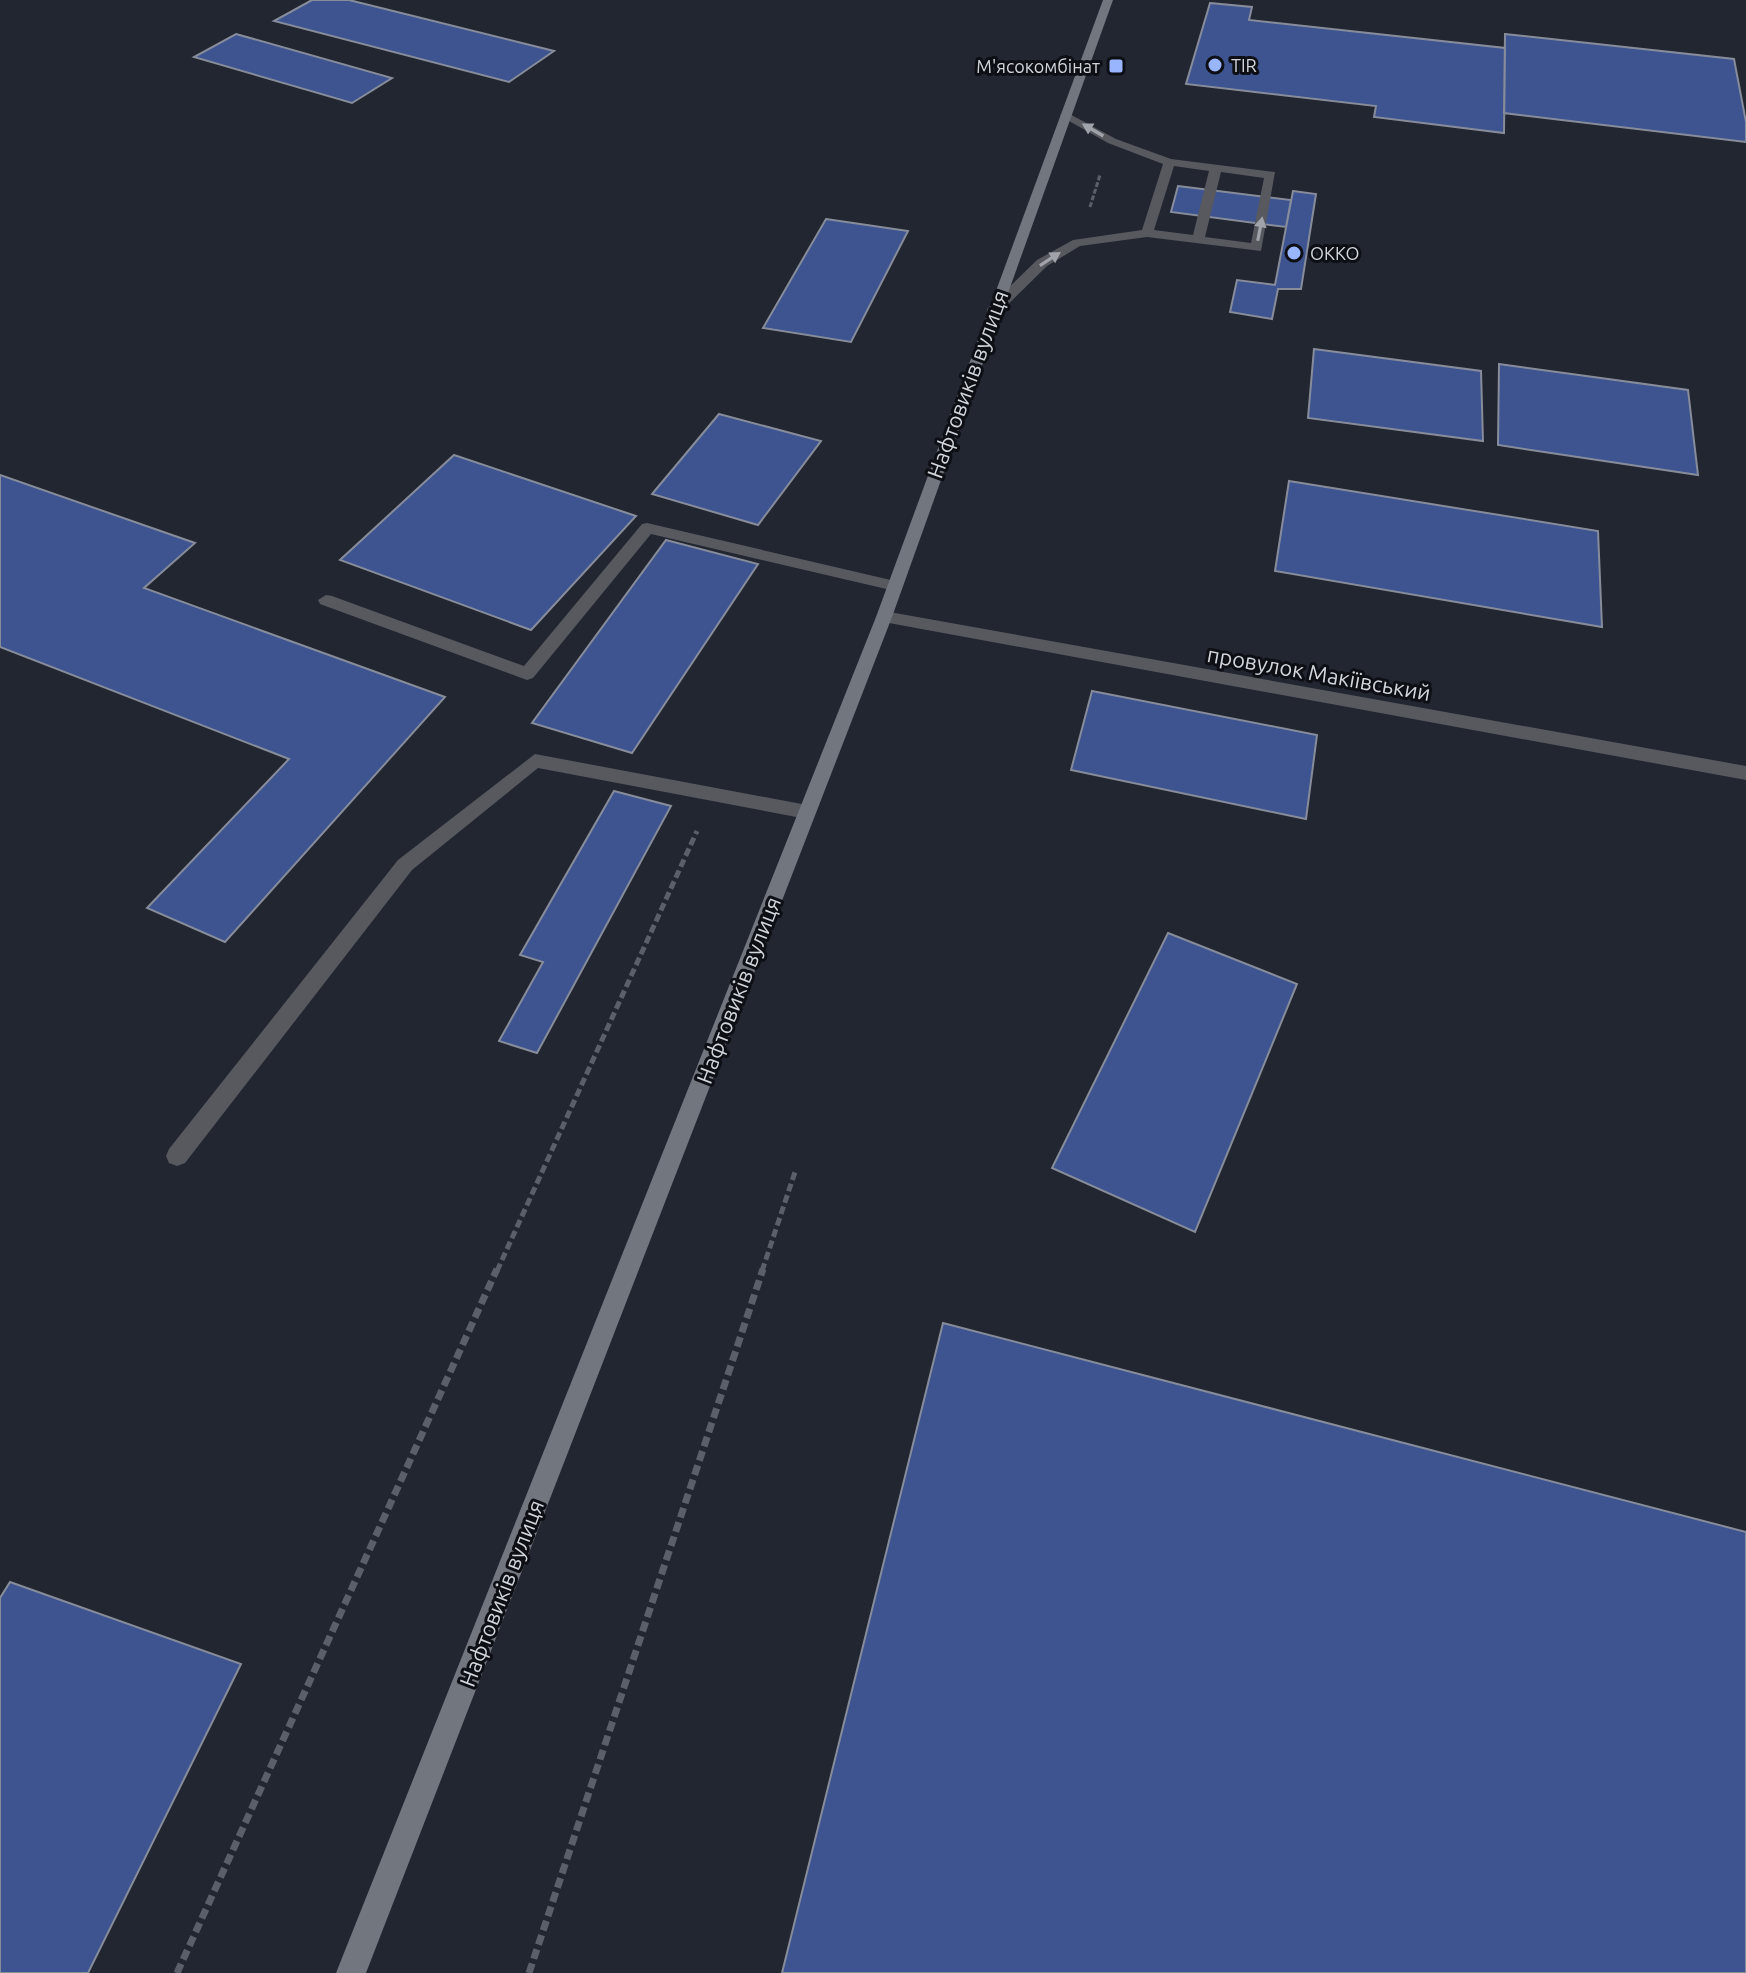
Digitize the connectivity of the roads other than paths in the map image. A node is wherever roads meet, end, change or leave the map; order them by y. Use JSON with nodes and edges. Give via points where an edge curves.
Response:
{"nodes":[{"id":1,"x":1108,"y":0,"type":"edge"},
{"id":2,"x":1066,"y":115,"type":"junction"},
{"id":3,"x":1169,"y":162,"type":"junction"},
{"id":4,"x":1216,"y":168,"type":"junction"},
{"id":5,"x":1147,"y":233,"type":"junction"},
{"id":6,"x":1198,"y":240,"type":"junction"},
{"id":7,"x":992,"y":312,"type":"junction"},
{"id":8,"x":895,"y":586,"type":"junction"},
{"id":9,"x":326,"y":600,"type":"dead end"},
{"id":10,"x":884,"y":617,"type":"junction"},
{"id":11,"x":1746,"y":773,"type":"edge"},
{"id":12,"x":807,"y":812,"type":"junction"},
{"id":13,"x":177,"y":1156,"type":"dead end"},
{"id":14,"x":351,"y":1973,"type":"edge"}],
"edges":[{"from":1,"to":2,"type":"street","name":"Нафтовиків вулиця"},
{"from":3,"to":2,"type":"street","one_way":true,"via":[[1112,141]]},
{"from":2,"to":7,"type":"street","name":"Нафтовиків вулиця"},
{"from":3,"to":4,"type":"street"},
{"from":3,"to":5,"type":"street"},
{"from":4,"to":6,"type":"street"},
{"from":6,"to":4,"type":"street","one_way":true,"via":[[1256,248],[1271,175]]},
{"from":5,"to":6,"type":"street"},
{"from":7,"to":5,"type":"street","one_way":true,"via":[[1042,263],[1077,243]]},
{"from":7,"to":8,"type":"street","name":"Нафтовиків вулиця"},
{"from":8,"to":9,"type":"street","via":[[647,528],[527,674]]},
{"from":8,"to":10,"type":"street","name":"Нафтовиків вулиця"},
{"from":10,"to":11,"type":"street","name":"провулок Макіївський"},
{"from":10,"to":12,"type":"street","name":"Нафтовиків вулиця"},
{"from":12,"to":13,"type":"street","via":[[535,761],[405,865]]},
{"from":12,"to":14,"type":"street","name":"Нафтовиків вулиця"}]}
